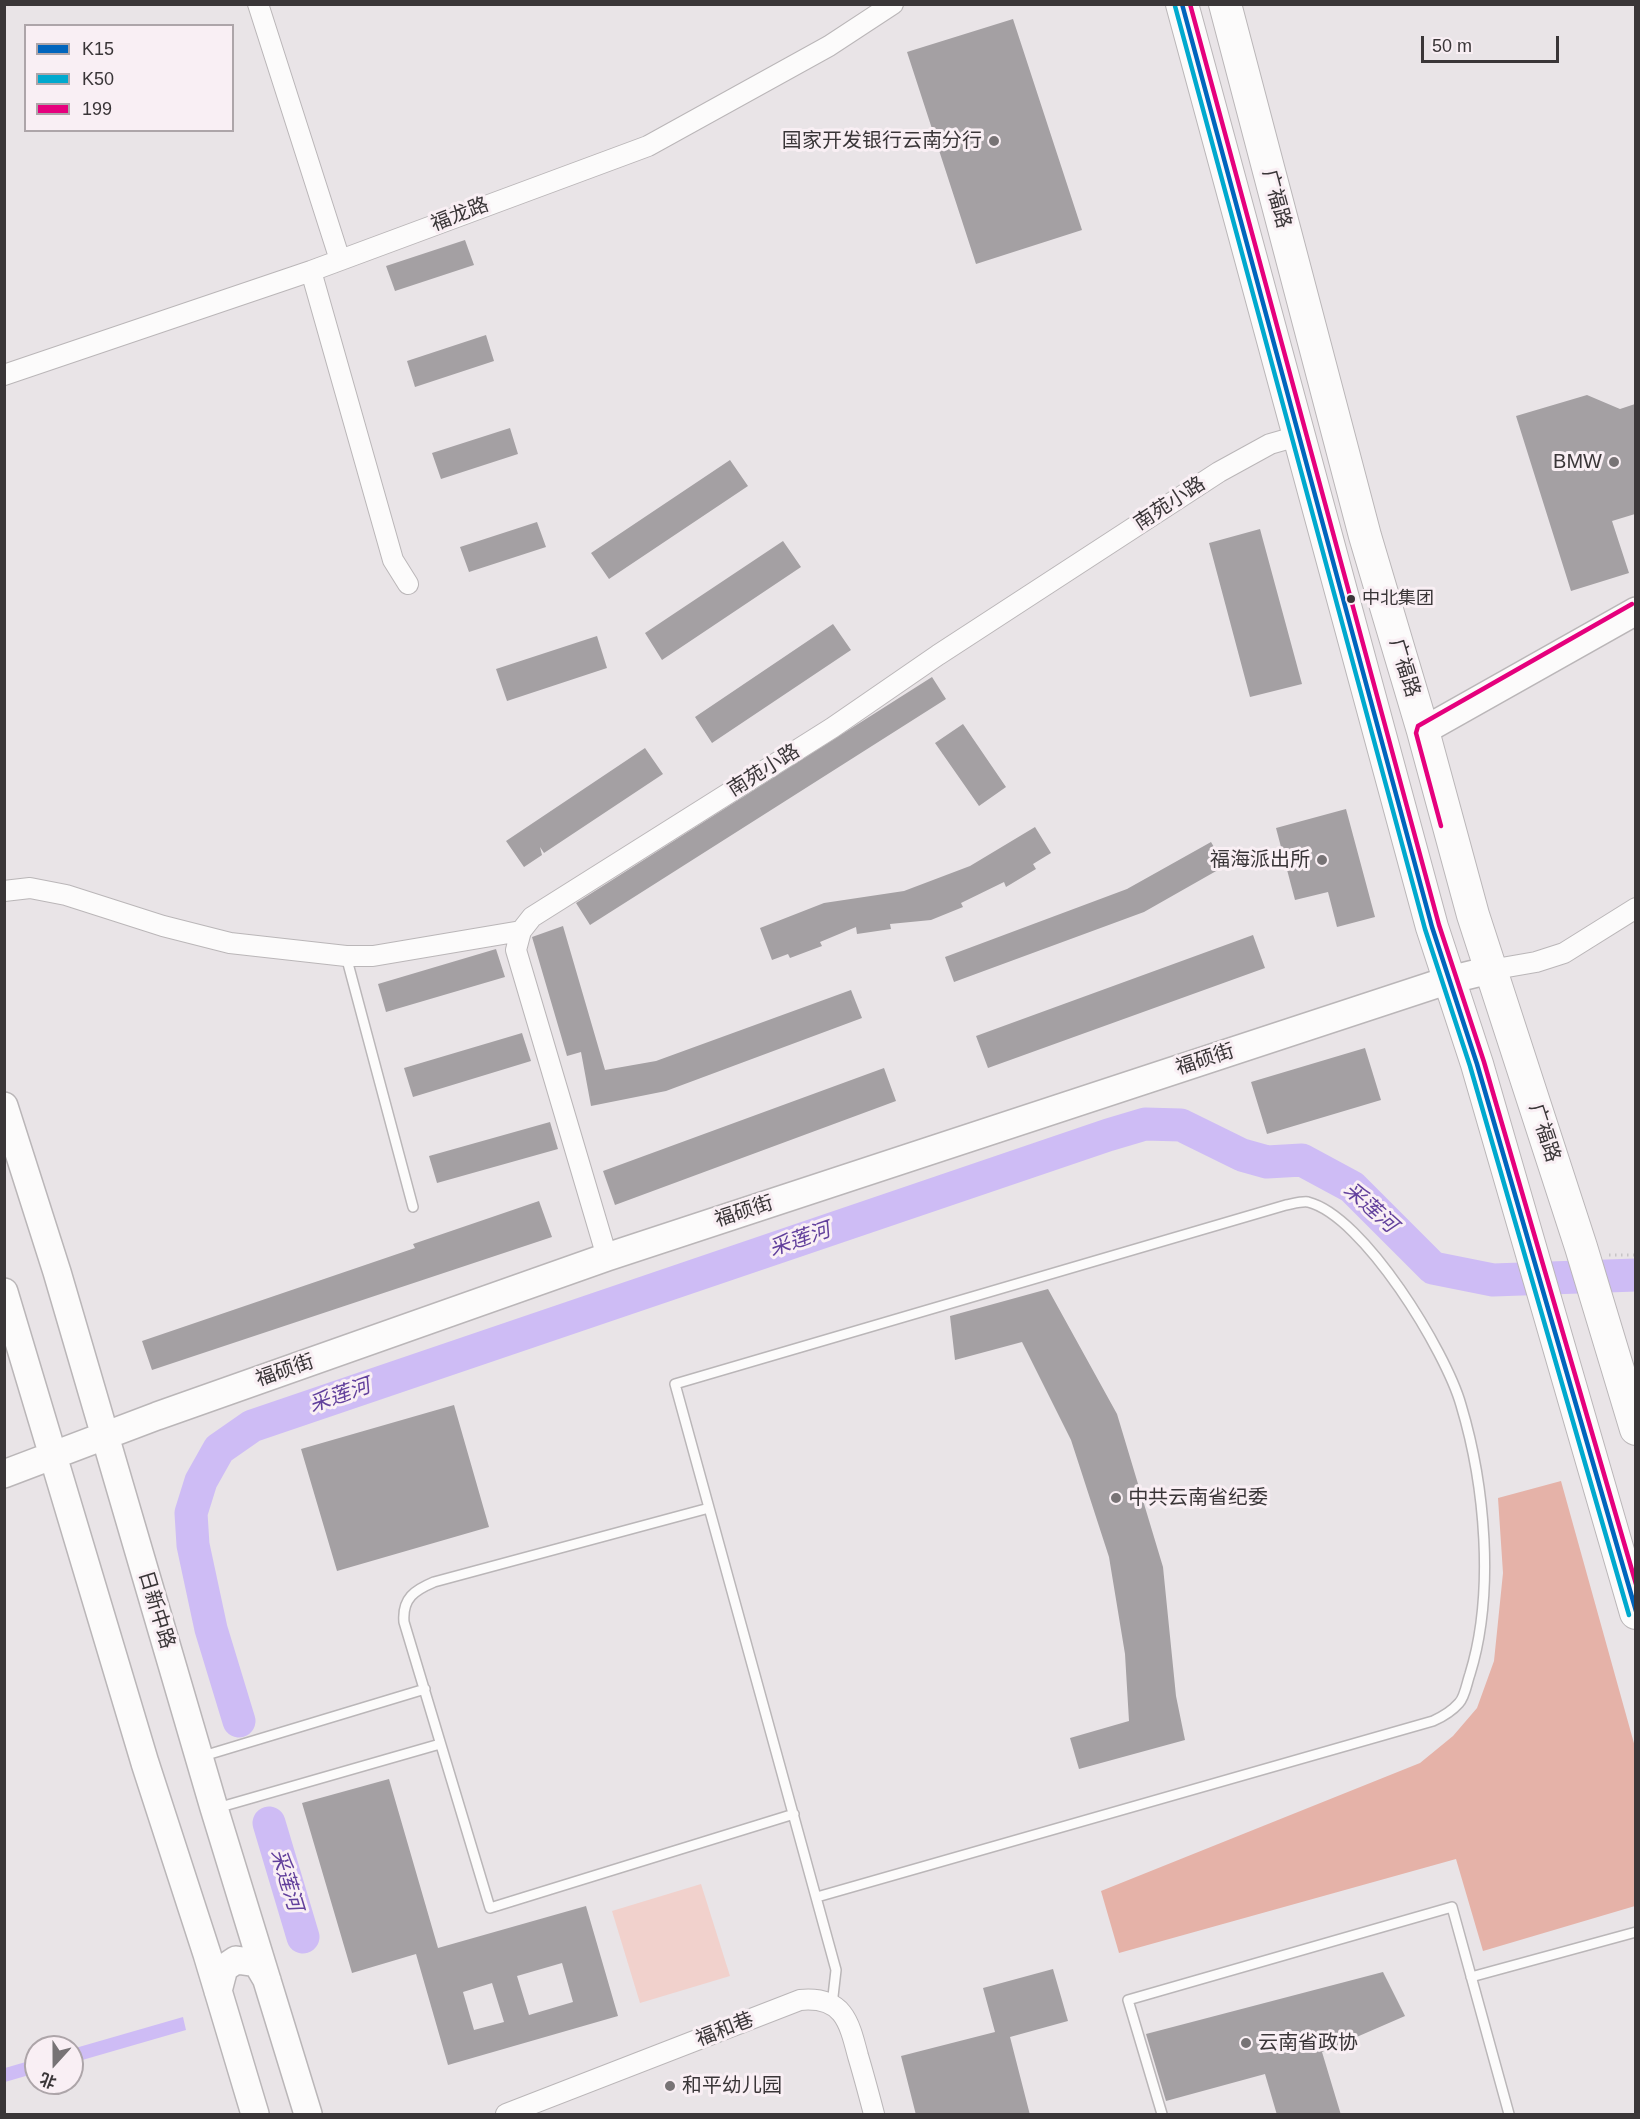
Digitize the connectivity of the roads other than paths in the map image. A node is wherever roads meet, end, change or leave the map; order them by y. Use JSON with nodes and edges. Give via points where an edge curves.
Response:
{"nodes":[{"id":1,"x":258,"y":4,"type":"edge"},
{"id":2,"x":892,"y":4,"type":"edge"},
{"id":3,"x":1182,"y":4,"type":"edge"},
{"id":4,"x":1225,"y":4,"type":"edge"},
{"id":5,"x":340,"y":260,"type":"junction"},
{"id":6,"x":311,"y":271,"type":"junction"},
{"id":7,"x":4,"y":375,"type":"edge"},
{"id":8,"x":1299,"y":436,"type":"junction"},
{"id":9,"x":408,"y":584,"type":"dead end"},
{"id":10,"x":1635,"y":611,"type":"edge"},
{"id":11,"x":1423,"y":731,"type":"junction"},
{"id":12,"x":4,"y":891,"type":"edge"},
{"id":13,"x":1635,"y":908,"type":"edge"},
{"id":14,"x":521,"y":931,"type":"junction"},
{"id":15,"x":346,"y":956,"type":"junction"},
{"id":16,"x":1490,"y":970,"type":"junction"},
{"id":17,"x":1449,"y":980,"type":"junction"},
{"id":18,"x":4,"y":1106,"type":"edge"},
{"id":19,"x":413,"y":1208,"type":"dead end"},
{"id":20,"x":607,"y":1257,"type":"junction"},
{"id":21,"x":4,"y":1292,"type":"edge"},
{"id":22,"x":1635,"y":1429,"type":"edge"},
{"id":23,"x":104,"y":1437,"type":"junction"},
{"id":24,"x":52,"y":1457,"type":"junction"},
{"id":25,"x":4,"y":1474,"type":"edge"},
{"id":26,"x":709,"y":1508,"type":"junction"},
{"id":27,"x":1635,"y":1613,"type":"edge"},
{"id":28,"x":425,"y":1689,"type":"junction"},
{"id":29,"x":440,"y":1744,"type":"junction"},
{"id":30,"x":200,"y":1757,"type":"junction"},
{"id":31,"x":214,"y":1809,"type":"junction"},
{"id":32,"x":794,"y":1814,"type":"junction"},
{"id":33,"x":817,"y":1897,"type":"junction"},
{"id":34,"x":1635,"y":1932,"type":"edge"},
{"id":35,"x":1471,"y":1977,"type":"junction"},
{"id":36,"x":267,"y":1981,"type":"junction"},
{"id":37,"x":218,"y":1991,"type":"junction"},
{"id":38,"x":832,"y":2005,"type":"junction"},
{"id":39,"x":255,"y":2115,"type":"edge"},
{"id":40,"x":308,"y":2115,"type":"edge"},
{"id":41,"x":506,"y":2115,"type":"edge"},
{"id":42,"x":874,"y":2115,"type":"edge"},
{"id":43,"x":1162,"y":2115,"type":"edge"},
{"id":44,"x":1509,"y":2115,"type":"edge"}],
"edges":[{"from":1,"to":5,"type":"street"},
{"from":2,"to":5,"type":"street","name":"福龙路","via":[[829,46],[648,146]]},
{"from":3,"to":8,"type":"main road","name":"广福路"},
{"from":4,"to":11,"type":"main road","name":"广福路","via":[[1365,536]]},
{"from":5,"to":6,"type":"street","name":"福龙路"},
{"from":6,"to":7,"type":"street","name":"福龙路"},
{"from":6,"to":9,"type":"street","via":[[393,560]]},
{"from":8,"to":14,"type":"street","name":"南苑小路","via":[[1270,444],[1219,472],[832,728],[532,917]]},
{"from":8,"to":17,"type":"main road","name":"广福路"},
{"from":10,"to":11,"type":"main road"},
{"from":11,"to":16,"type":"main road","name":"广福路"},
{"from":12,"to":15,"type":"street","via":[[30,888],[66,894],[230,943]]},
{"from":13,"to":16,"type":"street","via":[[1564,953]]},
{"from":14,"to":15,"type":"street","via":[[374,956]]},
{"from":14,"to":20,"type":"street","via":[[516,950],[520,967]]},
{"from":15,"to":19,"type":"lane"},
{"from":16,"to":17,"type":"main road","name":"福硕街"},
{"from":16,"to":22,"type":"main road","name":"广福路","via":[[1581,1247]]},
{"from":17,"to":20,"type":"main road","name":"福硕街"},
{"from":17,"to":27,"type":"main road","name":"广福路","via":[[1477,1064]]},
{"from":18,"to":23,"type":"main road","name":"日新中路"},
{"from":20,"to":23,"type":"main road","name":"福硕街"},
{"from":21,"to":24,"type":"main road"},
{"from":23,"to":24,"type":"main road","name":"福硕街"},
{"from":23,"to":30,"type":"main road","name":"日新中路"},
{"from":24,"to":25,"type":"main road","name":"福硕街"},
{"from":24,"to":37,"type":"main road"},
{"from":26,"to":28,"type":"lane","via":[[416,1589],[407,1600],[404,1622]]},
{"from":26,"to":32,"type":"lane"},
{"from":26,"to":33,"type":"lane","via":[[675,1384],[1286,1204],[1308,1202],[1336,1218],[1374,1252],[1417,1315],[1461,1404],[1480,1492],[1485,1577],[1473,1664],[1461,1702],[1443,1716]]},
{"from":28,"to":29,"type":"lane"},
{"from":28,"to":30,"type":"lane"},
{"from":29,"to":31,"type":"lane"},
{"from":29,"to":32,"type":"lane","via":[[490,1908]]},
{"from":30,"to":31,"type":"main road","name":"日新中路"},
{"from":31,"to":36,"type":"main road","name":"日新中路"},
{"from":32,"to":33,"type":"lane"},
{"from":33,"to":38,"type":"lane","via":[[836,1970]]},
{"from":34,"to":35,"type":"lane"},
{"from":35,"to":43,"type":"lane","via":[[1452,1907],[1128,2000]]},
{"from":35,"to":44,"type":"lane"},
{"from":36,"to":37,"type":"main road","via":[[257,1963],[236,1960],[224,1968]]},
{"from":36,"to":40,"type":"main road","name":"日新中路"},
{"from":37,"to":39,"type":"main road"},
{"from":38,"to":41,"type":"street","name":"福和巷","via":[[800,2000]]},
{"from":38,"to":42,"type":"street","via":[[849,2022]]}]}
